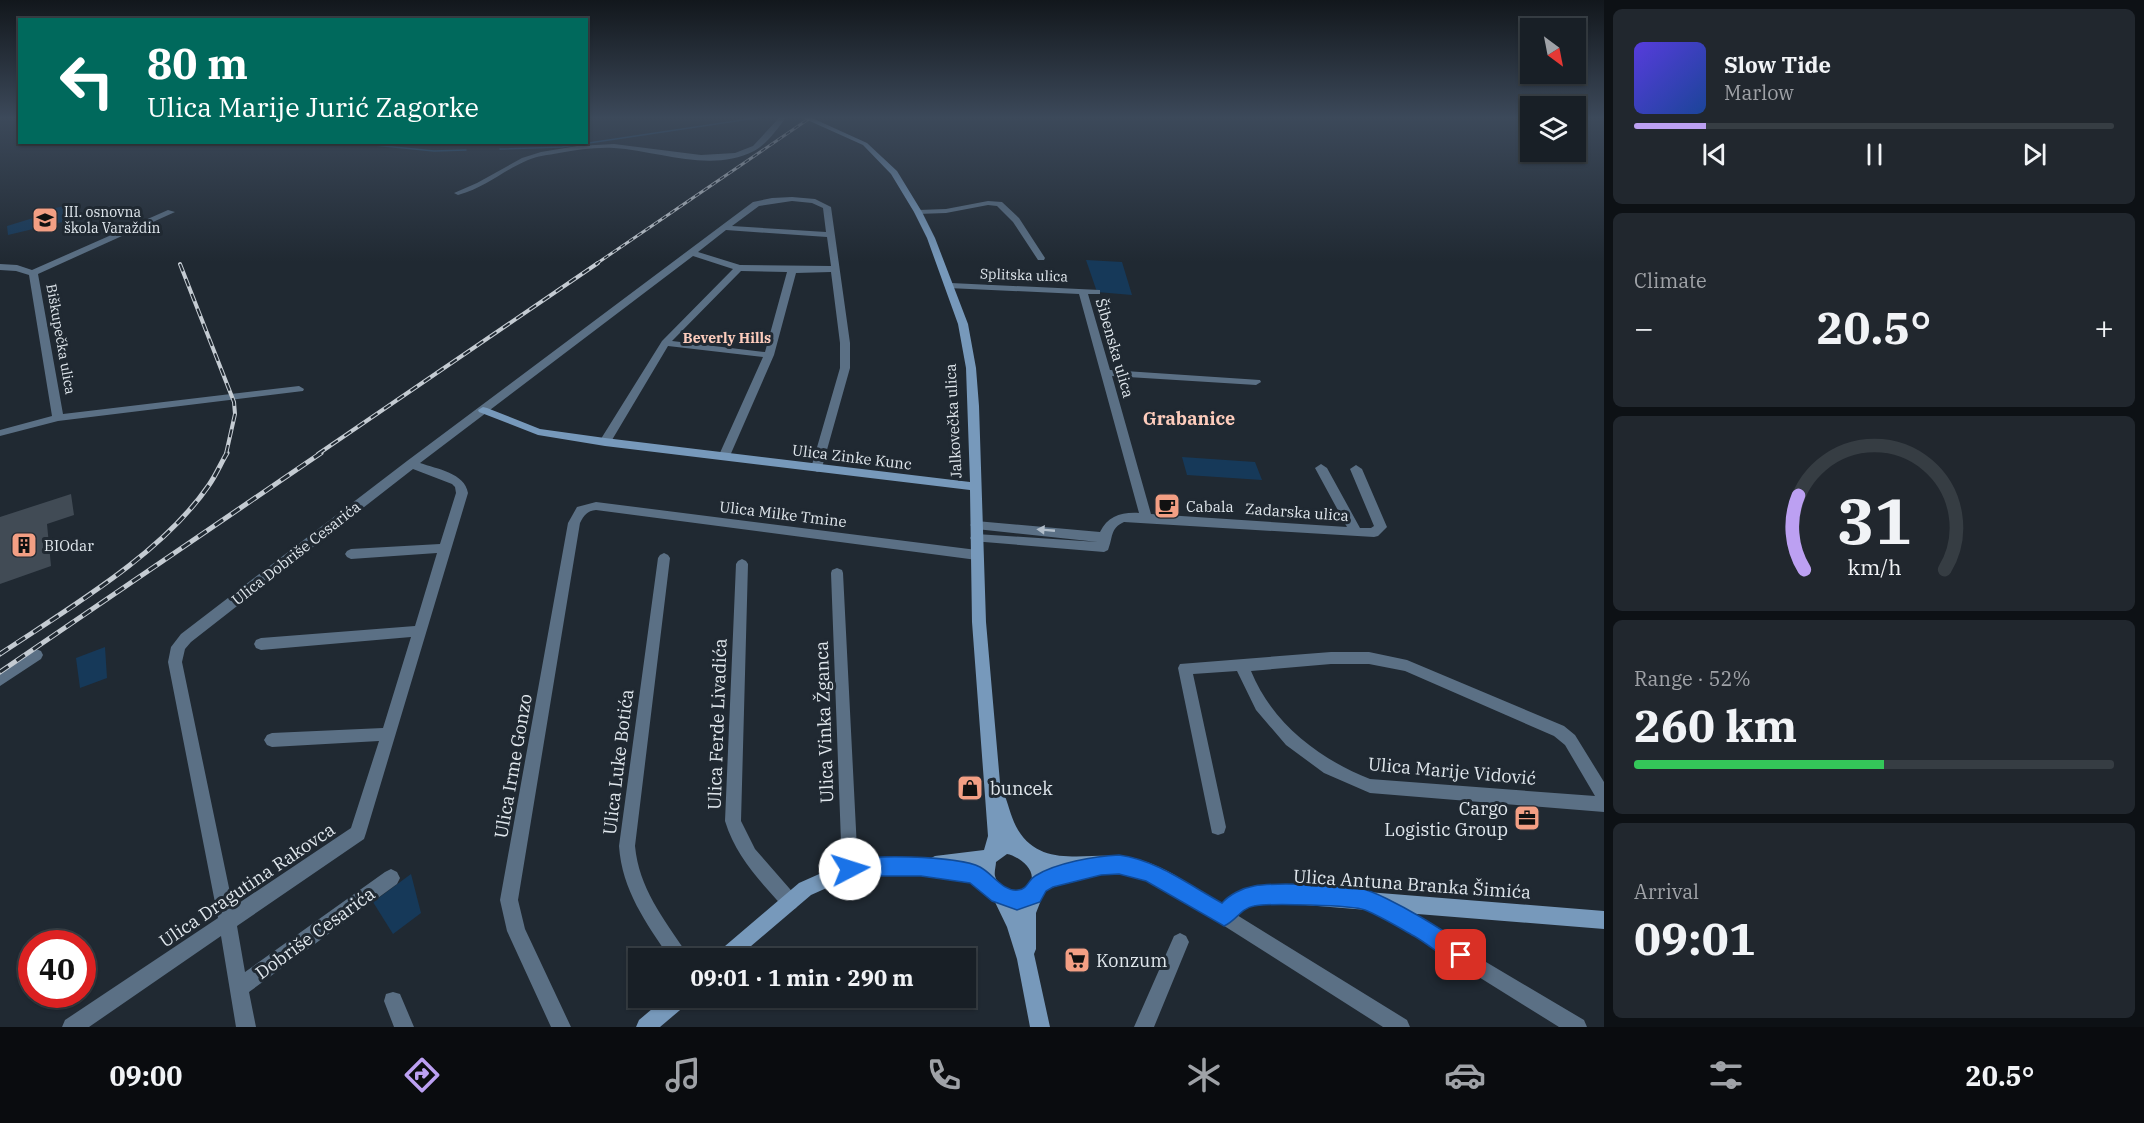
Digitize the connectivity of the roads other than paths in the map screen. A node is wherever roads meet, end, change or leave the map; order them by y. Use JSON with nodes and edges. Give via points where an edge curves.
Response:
{"nodes":[{"id":1,"x":512,"y":166,"type":"edge"},
{"id":2,"x":888,"y":166,"type":"edge"},
{"id":3,"x":458,"y":193,"type":"dead end"},
{"id":4,"x":171,"y":212,"type":"dead end"},
{"id":5,"x":918,"y":212,"type":"junction"},
{"id":6,"x":726,"y":228,"type":"junction"},
{"id":7,"x":829,"y":235,"type":"junction"},
{"id":8,"x":692,"y":253,"type":"junction"},
{"id":9,"x":1041,"y":258,"type":"dead end"},
{"id":10,"x":0,"y":267,"type":"edge"},
{"id":11,"x":738,"y":268,"type":"junction"},
{"id":12,"x":833,"y":269,"type":"junction"},
{"id":13,"x":792,"y":270,"type":"junction"},
{"id":14,"x":33,"y":273,"type":"junction"},
{"id":15,"x":951,"y":286,"type":"junction"},
{"id":16,"x":1083,"y":291,"type":"junction"},
{"id":17,"x":1097,"y":292,"type":"dead end"},
{"id":18,"x":665,"y":343,"type":"junction"},
{"id":19,"x":769,"y":355,"type":"junction"},
{"id":20,"x":1107,"y":374,"type":"junction"},
{"id":21,"x":1256,"y":382,"type":"dead end"},
{"id":22,"x":299,"y":389,"type":"dead end"},
{"id":23,"x":483,"y":410,"type":"junction"},
{"id":24,"x":58,"y":417,"type":"junction"},
{"id":25,"x":0,"y":433,"type":"edge"},
{"id":26,"x":605,"y":442,"type":"junction"},
{"id":27,"x":725,"y":455,"type":"junction"},
{"id":28,"x":411,"y":464,"type":"junction"},
{"id":29,"x":817,"y":468,"type":"junction"},
{"id":30,"x":1321,"y":468,"type":"dead end"},
{"id":31,"x":1356,"y":469,"type":"dead end"},
{"id":32,"x":975,"y":487,"type":"junction"},
{"id":33,"x":586,"y":507,"type":"joint"},
{"id":34,"x":1146,"y":518,"type":"junction"},
{"id":35,"x":976,"y":525,"type":"junction"},
{"id":36,"x":1356,"y":532,"type":"junction"},
{"id":37,"x":976,"y":538,"type":"junction"},
{"id":38,"x":1104,"y":542,"type":"junction"},
{"id":39,"x":445,"y":548,"type":"junction"},
{"id":40,"x":351,"y":554,"type":"dead end"},
{"id":41,"x":977,"y":555,"type":"junction"},
{"id":42,"x":664,"y":558,"type":"dead end"},
{"id":43,"x":742,"y":564,"type":"dead end"},
{"id":44,"x":837,"y":573,"type":"dead end"},
{"id":45,"x":420,"y":631,"type":"junction"},
{"id":46,"x":261,"y":644,"type":"dead end"},
{"id":47,"x":36,"y":655,"type":"dead end"},
{"id":48,"x":1242,"y":665,"type":"junction"},
{"id":49,"x":0,"y":680,"type":"edge"},
{"id":50,"x":388,"y":734,"type":"junction"},
{"id":51,"x":272,"y":740,"type":"dead end"},
{"id":52,"x":994,"y":786,"type":"junction"},
{"id":53,"x":1604,"y":796,"type":"edge"},
{"id":54,"x":1604,"y":804,"type":"edge"},
{"id":55,"x":1218,"y":827,"type":"dead end"},
{"id":56,"x":1027,"y":853,"type":"junction"},
{"id":57,"x":990,"y":855,"type":"junction"},
{"id":58,"x":1101,"y":865,"type":"junction"},
{"id":59,"x":921,"y":866,"type":"junction"},
{"id":60,"x":850,"y":869,"type":"junction"},
{"id":61,"x":391,"y":878,"type":"dead end"},
{"id":62,"x":1036,"y":889,"type":"junction"},
{"id":63,"x":996,"y":891,"type":"junction"},
{"id":64,"x":1364,"y":899,"type":"junction"},
{"id":65,"x":790,"y":902,"type":"junction"},
{"id":66,"x":1224,"y":916,"type":"junction"},
{"id":67,"x":1604,"y":920,"type":"edge"},
{"id":68,"x":228,"y":921,"type":"junction"},
{"id":69,"x":1180,"y":942,"type":"dead end"},
{"id":70,"x":674,"y":948,"type":"edge"},
{"id":71,"x":736,"y":948,"type":"edge"},
{"id":72,"x":1028,"y":965,"type":"junction"},
{"id":73,"x":239,"y":988,"type":"junction"},
{"id":74,"x":393,"y":1001,"type":"dead end"},
{"id":75,"x":668,"y":1008,"type":"edge"},
{"id":76,"x":72,"y":1027,"type":"edge"},
{"id":77,"x":246,"y":1027,"type":"edge"},
{"id":78,"x":404,"y":1027,"type":"edge"},
{"id":79,"x":561,"y":1027,"type":"edge"},
{"id":80,"x":646,"y":1027,"type":"edge"},
{"id":81,"x":1040,"y":1027,"type":"edge"},
{"id":82,"x":1144,"y":1027,"type":"edge"},
{"id":83,"x":1400,"y":1027,"type":"edge"},
{"id":84,"x":1577,"y":1027,"type":"edge"}],
"edges":[{"from":1,"to":3,"type":"street","via":[[479,186]]},
{"from":2,"to":5,"type":"main road","name":"Jalkovečka ulica"},
{"from":4,"to":14,"type":"street","name":"Biškupečka ulica"},
{"from":5,"to":9,"type":"street","via":[[999,204],[1020,225]]},
{"from":5,"to":15,"type":"main road","name":"Jalkovečka ulica"},
{"from":6,"to":7,"type":"street"},
{"from":6,"to":7,"type":"street","name":"Ulica Dobriše Cesarića","via":[[764,201],[812,201],[827,207]]},
{"from":6,"to":8,"type":"street","name":"Ulica Dobriše Cesarića"},
{"from":7,"to":12,"type":"street","name":"Ulica Dobriše Cesarića"},
{"from":8,"to":11,"type":"street"},
{"from":8,"to":23,"type":"street","name":"Ulica Dobriše Cesarića"},
{"from":10,"to":14,"type":"street"},
{"from":11,"to":13,"type":"street"},
{"from":11,"to":18,"type":"street"},
{"from":12,"to":13,"type":"street"},
{"from":12,"to":29,"type":"street","name":"Ulica Dobriše Cesarića","via":[[845,343],[845,368]]},
{"from":13,"to":19,"type":"street"},
{"from":14,"to":24,"type":"street","name":"Biškupečka ulica"},
{"from":15,"to":16,"type":"street","name":"Splitska ulica"},
{"from":15,"to":32,"type":"main road","name":"Jalkovečka ulica","via":[[971,368]]},
{"from":16,"to":17,"type":"street","name":"Splitska ulica"},
{"from":16,"to":20,"type":"street","name":"Šibenska ulica"},
{"from":18,"to":19,"type":"street"},
{"from":18,"to":26,"type":"street"},
{"from":19,"to":27,"type":"street"},
{"from":20,"to":21,"type":"street"},
{"from":20,"to":34,"type":"street","name":"Šibenska ulica"},
{"from":22,"to":24,"type":"street","name":"Biškupečka ulica"},
{"from":23,"to":26,"type":"main road","name":"Ulica Zinke Kunc","via":[[538,432]]},
{"from":23,"to":28,"type":"street","name":"Ulica Dobriše Cesarića"},
{"from":24,"to":25,"type":"street","name":"Biškupečka ulica"},
{"from":26,"to":27,"type":"main road","name":"Ulica Zinke Kunc"},
{"from":27,"to":29,"type":"main road","name":"Ulica Zinke Kunc"},
{"from":28,"to":39,"type":"street","name":"Ulica Dragutina Rakovca","via":[[461,486]]},
{"from":28,"to":68,"type":"street","name":"Ulica Dobriše Cesarića","via":[[178,648],[174,662]]},
{"from":29,"to":32,"type":"main road","name":"Ulica Zinke Kunc"},
{"from":30,"to":36,"type":"street","name":"Zadarska ulica"},
{"from":31,"to":36,"type":"street","via":[[1381,527],[1374,532]]},
{"from":32,"to":35,"type":"main road","name":"Jalkovečka ulica"},
{"from":33,"to":41,"type":"street","name":"Ulica Milke Tmine"},
{"from":33,"to":79,"type":"street","name":"Ulica Irme Gonzo","via":[[574,523],[509,900],[516,931]]},
{"from":34,"to":36,"type":"street","name":"Zadarska ulica"},
{"from":34,"to":38,"type":"street","name":"Zadarska ulica","via":[[1111,523]]},
{"from":35,"to":37,"type":"main road","name":"Jalkovečka ulica"},
{"from":38,"to":35,"type":"street","one_way":true},
{"from":37,"to":38,"type":"street"},
{"from":37,"to":41,"type":"main road","name":"Jalkovečka ulica"},
{"from":39,"to":40,"type":"street"},
{"from":39,"to":45,"type":"street","name":"Ulica Dragutina Rakovca"},
{"from":41,"to":52,"type":"main road","name":"Jalkovečka ulica"},
{"from":42,"to":70,"type":"street","name":"Ulica Luke Botića","via":[[627,862],[641,898]]},
{"from":43,"to":65,"type":"street","name":"Ulica Ferde Livadića","via":[[733,821],[743,849]]},
{"from":44,"to":60,"type":"street","name":"Ulica Vinka Žganca"},
{"from":45,"to":46,"type":"street"},
{"from":45,"to":50,"type":"street","name":"Ulica Dragutina Rakovca"},
{"from":47,"to":49,"type":"street"},
{"from":48,"to":53,"type":"street","via":[[1360,658],[1407,666],[1559,731],[1570,740]]},
{"from":48,"to":54,"type":"street","name":"Ulica Marije Vidović","via":[[1247,683],[1277,725],[1316,760],[1346,778],[1370,786]]},
{"from":48,"to":55,"type":"street","via":[[1185,668]]},
{"from":50,"to":51,"type":"street"},
{"from":50,"to":68,"type":"street","name":"Ulica Dragutina Rakovca","via":[[358,833]]},
{"from":52,"to":56,"type":"main road","name":"Jalkovečka ulica","via":[[1011,834]]},
{"from":52,"to":57,"type":"main road","name":"Jalkovečka ulica","via":[[996,836]]},
{"from":56,"to":57,"type":"main road","via":[[1007,846]]},
{"from":56,"to":58,"type":"main road","via":[[1047,863]]},
{"from":56,"to":62,"type":"main road","via":[[1038,869]]},
{"from":57,"to":59,"type":"main road"},
{"from":57,"to":63,"type":"main road","via":[[985,873]]},
{"from":58,"to":62,"type":"main road","via":[[1051,878]]},
{"from":58,"to":66,"type":"main road","via":[[1136,867]]},
{"from":59,"to":60,"type":"main road"},
{"from":59,"to":63,"type":"main road","via":[[974,874]]},
{"from":60,"to":65,"type":"main road","via":[[805,889]]},
{"from":61,"to":73,"type":"street","name":"Dobriše Cesarića"},
{"from":62,"to":63,"type":"main road","via":[[1017,900]]},
{"from":62,"to":72,"type":"main road","via":[[1026,924]]},
{"from":63,"to":72,"type":"main road","via":[[1008,908]]},
{"from":64,"to":66,"type":"main road","name":"Ulica Antuna Branka Šimića","via":[[1253,896],[1235,904]]},
{"from":64,"to":67,"type":"main road","name":"Ulica Antuna Branka Šimića"},
{"from":64,"to":84,"type":"street","via":[[1423,930]]},
{"from":65,"to":71,"type":"main road"},
{"from":66,"to":83,"type":"street"},
{"from":68,"to":73,"type":"street","name":"Ulica Dobriše Cesarića"},
{"from":68,"to":76,"type":"street","name":"Ulica Dragutina Rakovca"},
{"from":69,"to":82,"type":"street"},
{"from":72,"to":81,"type":"main road"},
{"from":73,"to":77,"type":"street","name":"Ulica Dobriše Cesarića"},
{"from":74,"to":78,"type":"street"},
{"from":75,"to":80,"type":"main road"}]}
